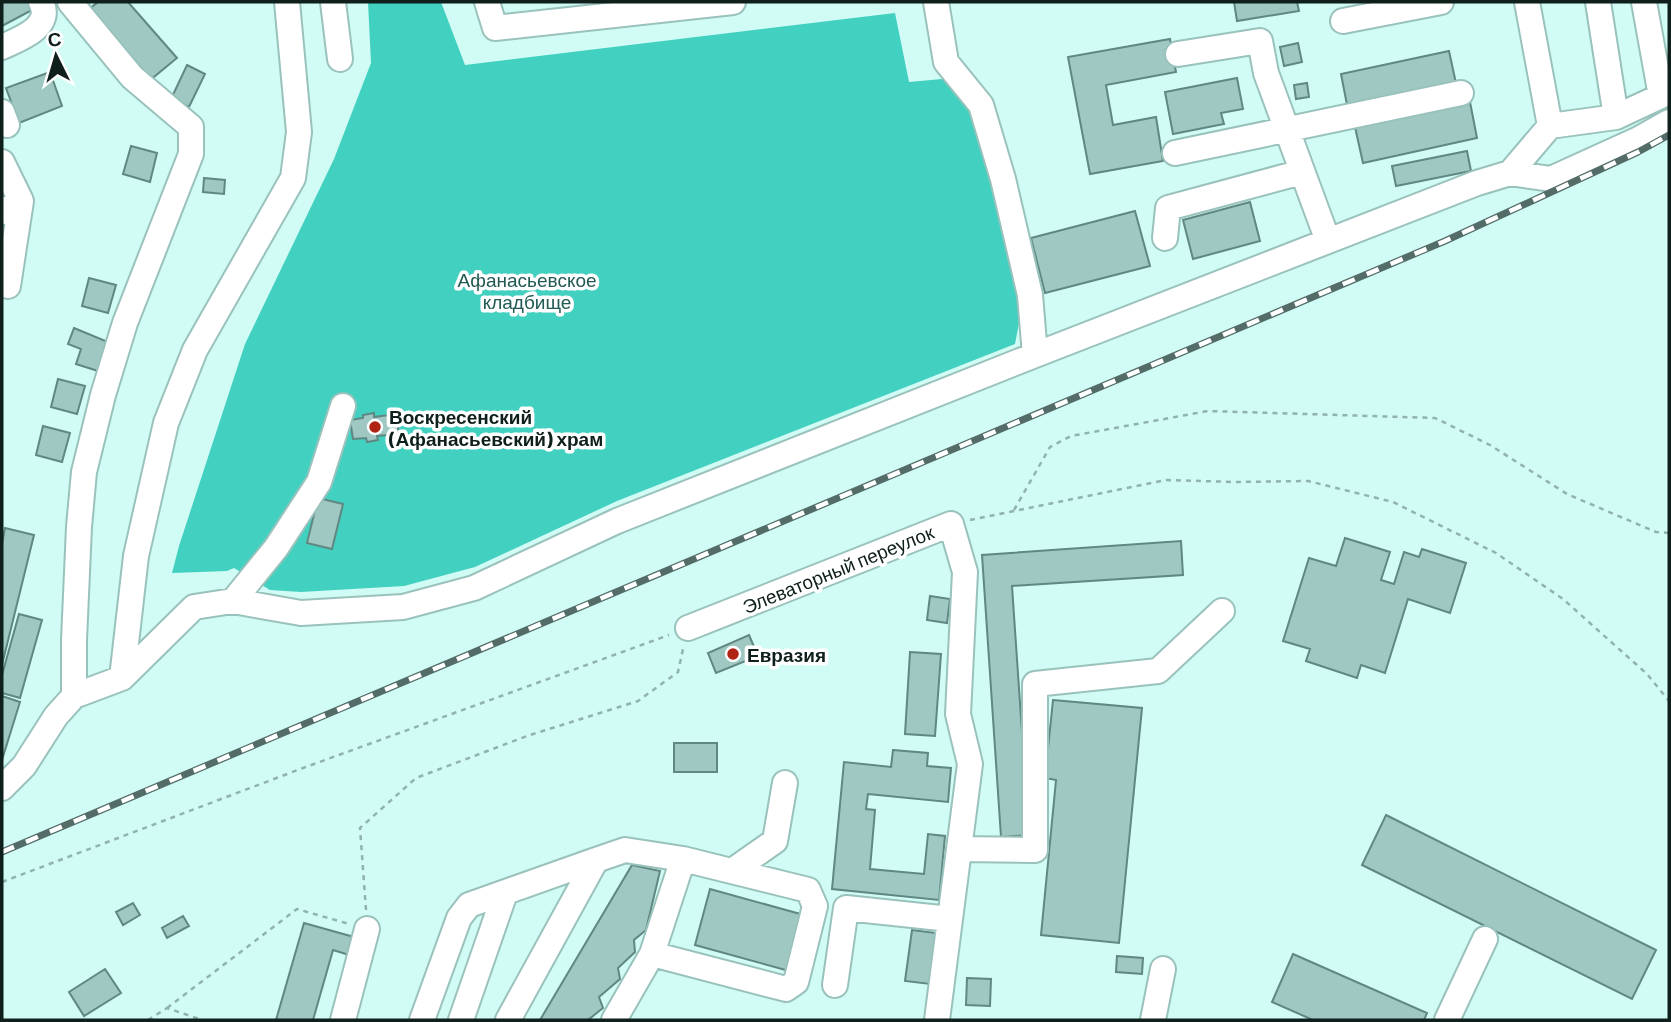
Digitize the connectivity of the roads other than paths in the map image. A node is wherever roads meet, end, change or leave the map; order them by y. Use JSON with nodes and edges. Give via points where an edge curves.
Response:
{"nodes":[{"id":1,"x":41,"y":2,"type":"edge"},
{"id":2,"x":70,"y":2,"type":"edge"},
{"id":3,"x":287,"y":2,"type":"edge"},
{"id":4,"x":333,"y":2,"type":"edge"},
{"id":5,"x":487,"y":2,"type":"edge"},
{"id":6,"x":733,"y":2,"type":"edge"},
{"id":7,"x":936,"y":2,"type":"edge"},
{"id":8,"x":1441,"y":2,"type":"edge"},
{"id":9,"x":1527,"y":2,"type":"edge"},
{"id":10,"x":1598,"y":2,"type":"edge"},
{"id":11,"x":1644,"y":2,"type":"edge"},
{"id":12,"x":1343,"y":21,"type":"dead end"},
{"id":13,"x":2,"y":47,"type":"edge"},
{"id":14,"x":1178,"y":54,"type":"dead end"},
{"id":15,"x":340,"y":59,"type":"dead end"},
{"id":16,"x":1461,"y":93,"type":"dead end"},
{"id":17,"x":1616,"y":117,"type":"junction"},
{"id":18,"x":1669,"y":122,"type":"edge"},
{"id":19,"x":1550,"y":126,"type":"junction"},
{"id":20,"x":1287,"y":131,"type":"junction"},
{"id":21,"x":1175,"y":153,"type":"dead end"},
{"id":22,"x":2,"y":162,"type":"edge"},
{"id":23,"x":1302,"y":172,"type":"junction"},
{"id":24,"x":1510,"y":173,"type":"junction"},
{"id":25,"x":12,"y":206,"type":"edge"},
{"id":26,"x":1165,"y":238,"type":"dead end"},
{"id":27,"x":1328,"y":242,"type":"junction"},
{"id":28,"x":8,"y":286,"type":"dead end"},
{"id":29,"x":1035,"y":355,"type":"junction"},
{"id":30,"x":343,"y":405,"type":"dead end"},
{"id":31,"x":233,"y":600,"type":"junction"},
{"id":32,"x":1222,"y":611,"type":"dead end"},
{"id":33,"x":688,"y":628,"type":"road end"},
{"id":34,"x":122,"y":678,"type":"junction"},
{"id":35,"x":74,"y":696,"type":"junction"},
{"id":36,"x":785,"y":783,"type":"dead end"},
{"id":37,"x":2,"y":788,"type":"edge"},
{"id":38,"x":960,"y":849,"type":"junction"},
{"id":39,"x":683,"y":859,"type":"junction"},
{"id":40,"x":596,"y":860,"type":"junction"},
{"id":41,"x":732,"y":871,"type":"junction"},
{"id":42,"x":505,"y":893,"type":"junction"},
{"id":43,"x":950,"y":919,"type":"junction"},
{"id":44,"x":367,"y":929,"type":"road end"},
{"id":45,"x":1485,"y":939,"type":"dead end"},
{"id":46,"x":652,"y":954,"type":"junction"},
{"id":47,"x":1163,"y":969,"type":"dead end"},
{"id":48,"x":835,"y":985,"type":"dead end"},
{"id":49,"x":343,"y":1020,"type":"edge"},
{"id":50,"x":422,"y":1020,"type":"edge"},
{"id":51,"x":461,"y":1020,"type":"edge"},
{"id":52,"x":508,"y":1020,"type":"edge"},
{"id":53,"x":614,"y":1020,"type":"edge"},
{"id":54,"x":937,"y":1020,"type":"edge"},
{"id":55,"x":1153,"y":1020,"type":"edge"},
{"id":56,"x":1447,"y":1020,"type":"edge"}],
"edges":[{"from":1,"to":13,"type":"street","via":[[43,18],[34,31]]},
{"from":2,"to":35,"type":"street","via":[[132,77],[191,127],[191,154],[125,323],[84,472]]},
{"from":3,"to":34,"type":"street","via":[[299,132],[293,178],[195,350],[166,423],[136,556]]},
{"from":4,"to":15,"type":"street"},
{"from":5,"to":6,"type":"street","via":[[495,28]]},
{"from":7,"to":29,"type":"street","via":[[946,62],[981,105],[1003,179],[1030,295]]},
{"from":8,"to":12,"type":"street"},
{"from":9,"to":19,"type":"street"},
{"from":10,"to":17,"type":"street"},
{"from":11,"to":17,"type":"street","via":[[1661,96]]},
{"from":14,"to":20,"type":"street","via":[[1259,41]]},
{"from":16,"to":20,"type":"street"},
{"from":17,"to":19,"type":"street"},
{"from":18,"to":24,"type":"street","via":[[1551,179]]},
{"from":19,"to":24,"type":"street"},
{"from":20,"to":21,"type":"street"},
{"from":20,"to":23,"type":"street"},
{"from":22,"to":25,"type":"street"},
{"from":23,"to":26,"type":"street","via":[[1168,208]]},
{"from":23,"to":27,"type":"street"},
{"from":24,"to":27,"type":"street"},
{"from":25,"to":28,"type":"street"},
{"from":27,"to":29,"type":"street"},
{"from":29,"to":31,"type":"street","via":[[617,521],[474,588],[403,607],[301,613]]},
{"from":30,"to":31,"type":"street","via":[[319,482],[276,548]]},
{"from":31,"to":34,"type":"street","via":[[194,607]]},
{"from":32,"to":38,"type":"street","via":[[1158,671],[1035,684],[1035,850]]},
{"from":33,"to":38,"type":"street","name":"Элеваторный переулок","via":[[951,524],[965,572],[958,714],[970,764]]},
{"from":34,"to":35,"type":"street"},
{"from":35,"to":37,"type":"street"},
{"from":36,"to":41,"type":"street","via":[[775,841]]},
{"from":38,"to":43,"type":"street","name":"Элеваторный переулок"},
{"from":39,"to":40,"type":"street","via":[[625,849]]},
{"from":39,"to":41,"type":"street"},
{"from":39,"to":46,"type":"street"},
{"from":40,"to":42,"type":"street"},
{"from":40,"to":52,"type":"street"},
{"from":41,"to":46,"type":"street","via":[[808,890],[816,906],[796,982],[786,989]]},
{"from":42,"to":50,"type":"street","via":[[469,905],[459,918]]},
{"from":42,"to":51,"type":"street"},
{"from":43,"to":48,"type":"street","via":[[846,908]]},
{"from":43,"to":54,"type":"street","name":"Элеваторный переулок"},
{"from":44,"to":49,"type":"street"},
{"from":45,"to":56,"type":"street"},
{"from":46,"to":53,"type":"street"},
{"from":47,"to":55,"type":"street"}]}
